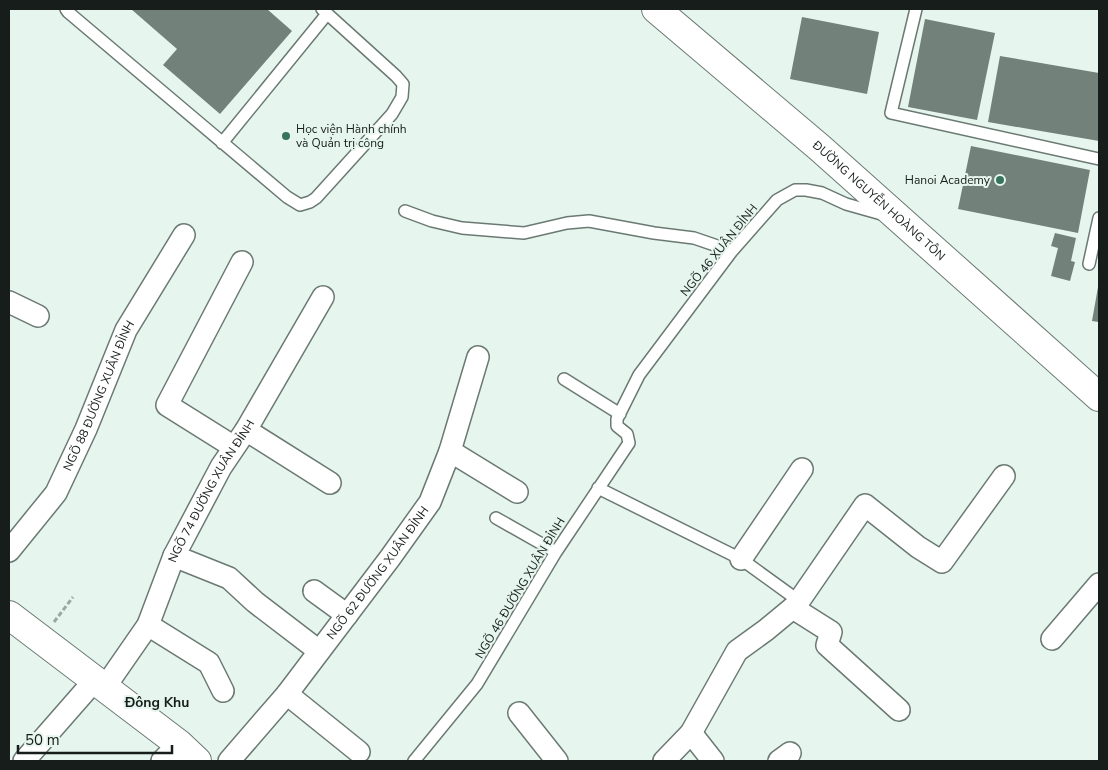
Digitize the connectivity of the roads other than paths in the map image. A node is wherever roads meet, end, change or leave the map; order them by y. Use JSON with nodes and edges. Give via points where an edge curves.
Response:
{"nodes":[{"id":1,"x":66,"y":9,"type":"edge"},
{"id":2,"x":656,"y":9,"type":"edge"},
{"id":3,"x":916,"y":9,"type":"edge"},
{"id":4,"x":325,"y":11,"type":"edge"},
{"id":5,"x":222,"y":143,"type":"junction"},
{"id":6,"x":1099,"y":159,"type":"edge"},
{"id":7,"x":405,"y":211,"type":"dead end"},
{"id":8,"x":898,"y":217,"type":"junction"},
{"id":9,"x":1099,"y":218,"type":"edge"},
{"id":10,"x":184,"y":235,"type":"dead end"},
{"id":11,"x":732,"y":251,"type":"junction"},
{"id":12,"x":242,"y":262,"type":"dead end"},
{"id":13,"x":1089,"y":264,"type":"dead end"},
{"id":14,"x":323,"y":297,"type":"dead end"},
{"id":15,"x":9,"y":302,"type":"edge"},
{"id":16,"x":38,"y":316,"type":"dead end"},
{"id":17,"x":478,"y":357,"type":"dead end"},
{"id":18,"x":564,"y":379,"type":"dead end"},
{"id":19,"x":1099,"y":397,"type":"edge"},
{"id":20,"x":620,"y":414,"type":"junction"},
{"id":21,"x":616,"y":426,"type":"joint"},
{"id":22,"x":246,"y":430,"type":"junction"},
{"id":23,"x":234,"y":448,"type":"junction"},
{"id":24,"x":450,"y":452,"type":"junction"},
{"id":25,"x":802,"y":470,"type":"dead end"},
{"id":26,"x":1004,"y":476,"type":"dead end"},
{"id":27,"x":330,"y":483,"type":"dead end"},
{"id":28,"x":598,"y":488,"type":"junction"},
{"id":29,"x":517,"y":492,"type":"dead end"},
{"id":30,"x":496,"y":518,"type":"dead end"},
{"id":31,"x":9,"y":551,"type":"edge"},
{"id":32,"x":556,"y":552,"type":"junction"},
{"id":33,"x":174,"y":556,"type":"junction"},
{"id":34,"x":741,"y":559,"type":"junction"},
{"id":35,"x":1099,"y":584,"type":"edge"},
{"id":36,"x":314,"y":591,"type":"dead end"},
{"id":37,"x":796,"y":605,"type":"junction"},
{"id":38,"x":9,"y":615,"type":"edge"},
{"id":39,"x":347,"y":615,"type":"junction"},
{"id":40,"x":148,"y":625,"type":"junction"},
{"id":41,"x":1052,"y":639,"type":"dead end"},
{"id":42,"x":319,"y":651,"type":"junction"},
{"id":43,"x":100,"y":684,"type":"junction"},
{"id":44,"x":223,"y":691,"type":"dead end"},
{"id":45,"x":286,"y":694,"type":"junction"},
{"id":46,"x":900,"y":710,"type":"dead end"},
{"id":47,"x":519,"y":713,"type":"dead end"},
{"id":48,"x":691,"y":733,"type":"junction"},
{"id":49,"x":359,"y":752,"type":"dead end"},
{"id":50,"x":179,"y":755,"type":"edge"},
{"id":51,"x":24,"y":761,"type":"edge"},
{"id":52,"x":229,"y":761,"type":"edge"},
{"id":53,"x":414,"y":761,"type":"edge"},
{"id":54,"x":557,"y":761,"type":"edge"},
{"id":55,"x":664,"y":761,"type":"edge"},
{"id":56,"x":713,"y":761,"type":"edge"}],
"edges":[{"from":1,"to":5,"type":"lane"},
{"from":2,"to":8,"type":"main road","name":"ĐƯỜNG NGUYỄN HOÀNG TÔN"},
{"from":3,"to":6,"type":"lane","via":[[891,113]]},
{"from":4,"to":5,"type":"lane"},
{"from":4,"to":5,"type":"lane","via":[[403,84],[402,97],[392,114],[316,198],[300,204]]},
{"from":7,"to":11,"type":"lane","via":[[462,228],[524,233],[589,220],[694,238]]},
{"from":8,"to":11,"type":"lane","name":"NGÕ 46 XUÂN ĐỈNH","via":[[861,210],[822,192],[795,190],[777,200]]},
{"from":8,"to":19,"type":"main road","name":"ĐƯỜNG NGUYỄN HOÀNG TÔN"},
{"from":9,"to":13,"type":"lane"},
{"from":10,"to":31,"type":"street","name":"NGÕ 88 ĐƯỜNG XUÂN ĐỈNH","via":[[126,330],[56,493]]},
{"from":11,"to":20,"type":"lane","name":"NGÕ 46 XUÂN ĐỈNH","via":[[639,375]]},
{"from":12,"to":23,"type":"street","via":[[168,405]]},
{"from":14,"to":22,"type":"street","name":"NGÕ 74 ĐƯỜNG XUÂN ĐỈNH"},
{"from":15,"to":16,"type":"street"},
{"from":17,"to":24,"type":"street","name":"NGÕ 62 ĐƯỜNG XUÂN ĐỈNH"},
{"from":18,"to":20,"type":"lane"},
{"from":20,"to":21,"type":"lane","name":"NGÕ 46 XUÂN ĐỈNH"},
{"from":21,"to":28,"type":"lane","name":"NGÕ 46 ĐƯỜNG XUÂN ĐỈNH","via":[[627,434],[629,443]]},
{"from":22,"to":23,"type":"street","name":"NGÕ 74 ĐƯỜNG XUÂN ĐỈNH"},
{"from":22,"to":27,"type":"street"},
{"from":23,"to":33,"type":"street","name":"NGÕ 74 ĐƯỜNG XUÂN ĐỈNH","via":[[221,466]]},
{"from":24,"to":29,"type":"street"},
{"from":24,"to":39,"type":"street","name":"NGÕ 62 ĐƯỜNG XUÂN ĐỈNH","via":[[430,502]]},
{"from":25,"to":34,"type":"street"},
{"from":26,"to":37,"type":"street","via":[[942,562],[866,505]]},
{"from":28,"to":32,"type":"lane","name":"NGÕ 46 ĐƯỜNG XUÂN ĐỈNH"},
{"from":28,"to":34,"type":"lane"},
{"from":30,"to":32,"type":"lane"},
{"from":32,"to":53,"type":"lane","name":"NGÕ 46 ĐƯỜNG XUÂN ĐỈNH","via":[[477,684]]},
{"from":33,"to":40,"type":"street","name":"NGÕ 74 ĐƯỜNG XUÂN ĐỈNH"},
{"from":33,"to":42,"type":"street","via":[[229,578]]},
{"from":34,"to":37,"type":"lane"},
{"from":35,"to":41,"type":"street"},
{"from":36,"to":39,"type":"street"},
{"from":37,"to":46,"type":"street","via":[[831,632],[827,645]]},
{"from":37,"to":48,"type":"street","via":[[737,651]]},
{"from":38,"to":43,"type":"main road"},
{"from":39,"to":42,"type":"street","name":"NGÕ 62 ĐƯỜNG XUÂN ĐỈNH"},
{"from":40,"to":43,"type":"street","name":"NGÕ 74 ĐƯỜNG XUÂN ĐỈNH"},
{"from":40,"to":44,"type":"street","via":[[209,663]]},
{"from":42,"to":45,"type":"street","name":"NGÕ 62 ĐƯỜNG XUÂN ĐỈNH"},
{"from":43,"to":50,"type":"main road"},
{"from":43,"to":51,"type":"street","name":"NGÕ 74 ĐƯỜNG XUÂN ĐỈNH"},
{"from":45,"to":49,"type":"street"},
{"from":45,"to":52,"type":"street","name":"NGÕ 62 ĐƯỜNG XUÂN ĐỈNH"},
{"from":47,"to":54,"type":"street"},
{"from":48,"to":55,"type":"street"},
{"from":48,"to":56,"type":"street"}]}
